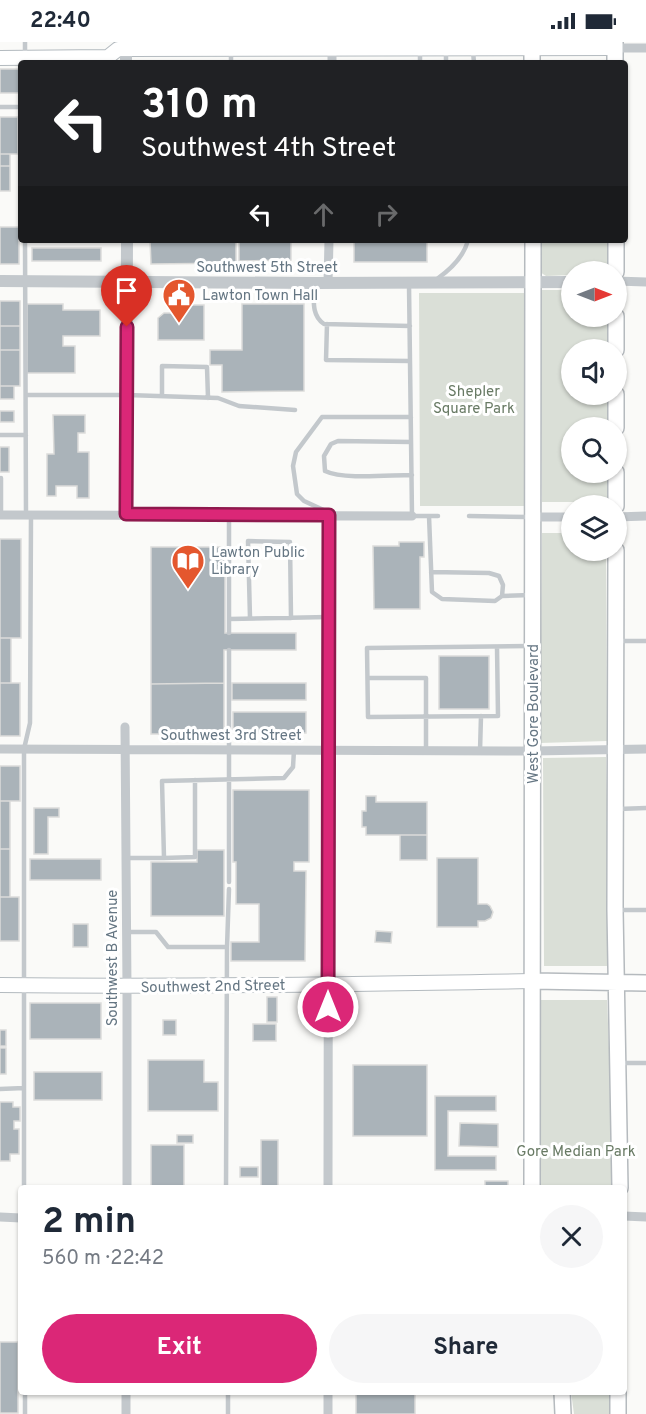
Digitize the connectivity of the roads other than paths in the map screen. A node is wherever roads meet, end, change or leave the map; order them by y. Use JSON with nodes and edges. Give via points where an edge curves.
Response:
{"nodes":[{"id":1,"x":25,"y":42,"type":"edge"},
{"id":2,"x":332,"y":45,"type":"edge"},
{"id":3,"x":438,"y":46,"type":"edge"},
{"id":4,"x":420,"y":48,"type":"junction"},
{"id":5,"x":473,"y":48,"type":"junction"},
{"id":6,"x":646,"y":48,"type":"edge"},
{"id":7,"x":122,"y":49,"type":"edge"},
{"id":8,"x":231,"y":51,"type":"edge"},
{"id":9,"x":532,"y":51,"type":"edge"},
{"id":10,"x":615,"y":51,"type":"edge"},
{"id":11,"x":0,"y":58,"type":"edge"},
{"id":12,"x":18,"y":60,"type":"edge"},
{"id":13,"x":25,"y":60,"type":"edge"},
{"id":14,"x":46,"y":60,"type":"edge"},
{"id":15,"x":420,"y":60,"type":"edge"},
{"id":16,"x":445,"y":60,"type":"edge"},
{"id":17,"x":474,"y":60,"type":"edge"},
{"id":18,"x":0,"y":107,"type":"edge"},
{"id":19,"x":18,"y":107,"type":"edge"},
{"id":20,"x":25,"y":243,"type":"edge"},
{"id":21,"x":126,"y":243,"type":"edge"},
{"id":22,"x":329,"y":243,"type":"edge"},
{"id":23,"x":467,"y":243,"type":"edge"},
{"id":24,"x":533,"y":243,"type":"edge"},
{"id":25,"x":616,"y":243,"type":"edge"},
{"id":26,"x":616,"y":261,"type":"edge"},
{"id":27,"x":0,"y":281,"type":"edge"},
{"id":28,"x":25,"y":281,"type":"junction"},
{"id":29,"x":627,"y":281,"type":"edge"},
{"id":30,"x":126,"y":282,"type":"junction"},
{"id":31,"x":409,"y":282,"type":"junction"},
{"id":32,"x":432,"y":282,"type":"junction"},
{"id":33,"x":533,"y":282,"type":"junction"},
{"id":34,"x":561,"y":282,"type":"edge"},
{"id":35,"x":646,"y":282,"type":"edge"},
{"id":36,"x":314,"y":283,"type":"junction"},
{"id":37,"x":328,"y":283,"type":"junction"},
{"id":38,"x":327,"y":324,"type":"junction"},
{"id":39,"x":410,"y":326,"type":"junction"},
{"id":40,"x":410,"y":361,"type":"junction"},
{"id":41,"x":26,"y":394,"type":"junction"},
{"id":42,"x":127,"y":395,"type":"junction"},
{"id":43,"x":162,"y":396,"type":"junction"},
{"id":44,"x":208,"y":398,"type":"junction"},
{"id":45,"x":295,"y":410,"type":"dead end"},
{"id":46,"x":411,"y":417,"type":"junction"},
{"id":47,"x":0,"y":435,"type":"edge"},
{"id":48,"x":26,"y":435,"type":"junction"},
{"id":49,"x":411,"y":442,"type":"junction"},
{"id":50,"x":412,"y":475,"type":"junction"},
{"id":51,"x":1,"y":478,"type":"edge"},
{"id":52,"x":126,"y":514,"type":"junction"},
{"id":53,"x":0,"y":515,"type":"edge"},
{"id":54,"x":28,"y":515,"type":"junction"},
{"id":55,"x":229,"y":515,"type":"junction"},
{"id":56,"x":332,"y":515,"type":"junction"},
{"id":57,"x":412,"y":516,"type":"junction"},
{"id":58,"x":429,"y":516,"type":"junction"},
{"id":59,"x":438,"y":516,"type":"dead end"},
{"id":60,"x":469,"y":516,"type":"dead end"},
{"id":61,"x":646,"y":516,"type":"edge"},
{"id":62,"x":533,"y":517,"type":"junction"},
{"id":63,"x":561,"y":517,"type":"edge"},
{"id":64,"x":627,"y":517,"type":"edge"},
{"id":65,"x":615,"y":561,"type":"edge"},
{"id":66,"x":431,"y":572,"type":"junction"},
{"id":67,"x":533,"y":595,"type":"junction"},
{"id":68,"x":502,"y":596,"type":"junction"},
{"id":69,"x":328,"y":617,"type":"junction"},
{"id":70,"x":229,"y":618,"type":"junction"},
{"id":71,"x":250,"y":618,"type":"junction"},
{"id":72,"x":291,"y":618,"type":"junction"},
{"id":73,"x":229,"y":633,"type":"dead end"},
{"id":74,"x":615,"y":641,"type":"junction"},
{"id":75,"x":646,"y":641,"type":"edge"},
{"id":76,"x":533,"y":646,"type":"junction"},
{"id":77,"x":497,"y":647,"type":"junction"},
{"id":78,"x":229,"y":650,"type":"dead end"},
{"id":79,"x":368,"y":678,"type":"junction"},
{"id":80,"x":426,"y":716,"type":"junction"},
{"id":81,"x":481,"y":716,"type":"junction"},
{"id":82,"x":125,"y":728,"type":"dead end"},
{"id":83,"x":0,"y":749,"type":"edge"},
{"id":84,"x":24,"y":749,"type":"junction"},
{"id":85,"x":615,"y":749,"type":"junction"},
{"id":86,"x":646,"y":749,"type":"edge"},
{"id":87,"x":125,"y":750,"type":"junction"},
{"id":88,"x":229,"y":750,"type":"junction"},
{"id":89,"x":294,"y":750,"type":"junction"},
{"id":90,"x":328,"y":750,"type":"junction"},
{"id":91,"x":426,"y":751,"type":"junction"},
{"id":92,"x":480,"y":751,"type":"junction"},
{"id":93,"x":533,"y":751,"type":"junction"},
{"id":94,"x":230,"y":779,"type":"junction"},
{"id":95,"x":195,"y":780,"type":"junction"},
{"id":96,"x":646,"y":808,"type":"edge"},
{"id":97,"x":615,"y":809,"type":"junction"},
{"id":98,"x":126,"y":858,"type":"junction"},
{"id":99,"x":164,"y":858,"type":"junction"},
{"id":100,"x":229,"y":882,"type":"dead end"},
{"id":101,"x":229,"y":889,"type":"dead end"},
{"id":102,"x":615,"y":910,"type":"junction"},
{"id":103,"x":646,"y":910,"type":"edge"},
{"id":104,"x":126,"y":932,"type":"junction"},
{"id":105,"x":227,"y":947,"type":"junction"},
{"id":106,"x":533,"y":981,"type":"junction"},
{"id":107,"x":616,"y":983,"type":"junction"},
{"id":108,"x":646,"y":983,"type":"edge"},
{"id":109,"x":328,"y":984,"type":"junction"},
{"id":110,"x":0,"y":985,"type":"edge"},
{"id":111,"x":24,"y":985,"type":"junction"},
{"id":112,"x":226,"y":986,"type":"junction"},
{"id":113,"x":127,"y":987,"type":"junction"},
{"id":114,"x":618,"y":1063,"type":"junction"},
{"id":115,"x":646,"y":1063,"type":"edge"},
{"id":116,"x":24,"y":1088,"type":"junction"},
{"id":117,"x":0,"y":1089,"type":"edge"},
{"id":118,"x":24,"y":1185,"type":"edge"},
{"id":119,"x":127,"y":1185,"type":"edge"},
{"id":120,"x":226,"y":1185,"type":"edge"},
{"id":121,"x":328,"y":1185,"type":"edge"},
{"id":122,"x":532,"y":1185,"type":"edge"},
{"id":123,"x":620,"y":1185,"type":"edge"},
{"id":124,"x":627,"y":1216,"type":"edge"},
{"id":125,"x":0,"y":1217,"type":"edge"},
{"id":126,"x":646,"y":1217,"type":"edge"},
{"id":127,"x":18,"y":1218,"type":"edge"},
{"id":128,"x":25,"y":1395,"type":"edge"},
{"id":129,"x":126,"y":1395,"type":"edge"},
{"id":130,"x":228,"y":1395,"type":"edge"},
{"id":131,"x":328,"y":1395,"type":"edge"},
{"id":132,"x":562,"y":1395,"type":"edge"},
{"id":133,"x":618,"y":1395,"type":"edge"},
{"id":134,"x":25,"y":1414,"type":"edge"},
{"id":135,"x":126,"y":1414,"type":"edge"},
{"id":136,"x":228,"y":1414,"type":"edge"},
{"id":137,"x":328,"y":1414,"type":"edge"},
{"id":138,"x":563,"y":1414,"type":"edge"},
{"id":139,"x":618,"y":1414,"type":"edge"}],
"edges":[{"from":1,"to":13,"type":"lane"},
{"from":2,"to":4,"type":"main road"},
{"from":2,"to":8,"type":"main road"},
{"from":3,"to":4,"type":"main road"},
{"from":3,"to":5,"type":"main road"},
{"from":3,"to":16,"type":"lane"},
{"from":4,"to":15,"type":"lane"},
{"from":5,"to":9,"type":"main road"},
{"from":5,"to":17,"type":"lane"},
{"from":6,"to":10,"type":"street"},
{"from":7,"to":8,"type":"main road"},
{"from":7,"to":14,"type":"main road","via":[[108,57]]},
{"from":9,"to":10,"type":"main road"},
{"from":11,"to":12,"type":"main road"},
{"from":18,"to":19,"type":"lane"},
{"from":20,"to":28,"type":"lane"},
{"from":21,"to":30,"type":"street"},
{"from":22,"to":37,"type":"street"},
{"from":23,"to":32,"type":"lane","via":[[446,273]]},
{"from":24,"to":33,"type":"main road","name":"West Gore Boulevard"},
{"from":25,"to":26,"type":"main road"},
{"from":27,"to":28,"type":"street","name":"Southwest 5th Street"},
{"from":28,"to":30,"type":"street","name":"Southwest 5th Street"},
{"from":28,"to":41,"type":"lane"},
{"from":29,"to":35,"type":"street"},
{"from":30,"to":36,"type":"street","name":"Southwest 5th Street"},
{"from":30,"to":42,"type":"street"},
{"from":31,"to":32,"type":"street","name":"Southwest 5th Street"},
{"from":31,"to":37,"type":"street","name":"Southwest 5th Street"},
{"from":31,"to":39,"type":"lane"},
{"from":32,"to":33,"type":"street","name":"Southwest 5th Street"},
{"from":33,"to":34,"type":"street","name":"Southwest 5th Street"},
{"from":33,"to":62,"type":"main road","name":"West Gore Boulevard"},
{"from":36,"to":37,"type":"street","name":"Southwest 5th Street"},
{"from":36,"to":38,"type":"lane","via":[[315,313],[318,320]]},
{"from":38,"to":39,"type":"lane"},
{"from":38,"to":40,"type":"lane","via":[[327,360]]},
{"from":39,"to":40,"type":"lane"},
{"from":40,"to":46,"type":"lane"},
{"from":41,"to":42,"type":"lane"},
{"from":41,"to":48,"type":"lane"},
{"from":42,"to":43,"type":"lane"},
{"from":42,"to":52,"type":"street"},
{"from":43,"to":44,"type":"lane"},
{"from":43,"to":44,"type":"lane","via":[[162,366],[207,367]]},
{"from":44,"to":45,"type":"lane","via":[[239,406]]},
{"from":46,"to":49,"type":"lane"},
{"from":46,"to":56,"type":"lane","via":[[322,417],[309,433],[296,452],[293,466],[297,494]]},
{"from":47,"to":48,"type":"lane"},
{"from":48,"to":54,"type":"lane"},
{"from":49,"to":50,"type":"lane"},
{"from":49,"to":50,"type":"lane","via":[[338,441],[331,444],[324,456],[325,471],[334,475]]},
{"from":50,"to":57,"type":"lane"},
{"from":51,"to":53,"type":"lane"},
{"from":52,"to":54,"type":"street"},
{"from":52,"to":55,"type":"street"},
{"from":53,"to":54,"type":"street"},
{"from":54,"to":84,"type":"lane","via":[[30,723]]},
{"from":55,"to":56,"type":"street"},
{"from":55,"to":70,"type":"lane"},
{"from":56,"to":57,"type":"street"},
{"from":56,"to":69,"type":"street"},
{"from":57,"to":58,"type":"lane"},
{"from":58,"to":59,"type":"lane"},
{"from":58,"to":66,"type":"lane"},
{"from":60,"to":62,"type":"lane"},
{"from":61,"to":64,"type":"street"},
{"from":62,"to":63,"type":"street"},
{"from":62,"to":67,"type":"main road","name":"West Gore Boulevard"},
{"from":65,"to":74,"type":"main road"},
{"from":66,"to":68,"type":"lane","via":[[499,576]]},
{"from":66,"to":68,"type":"lane","via":[[432,592],[442,599],[495,601]]},
{"from":67,"to":68,"type":"lane"},
{"from":67,"to":76,"type":"main road","name":"West Gore Boulevard"},
{"from":69,"to":72,"type":"lane"},
{"from":69,"to":90,"type":"street"},
{"from":70,"to":71,"type":"lane"},
{"from":70,"to":73,"type":"lane"},
{"from":71,"to":72,"type":"lane"},
{"from":71,"to":72,"type":"lane","via":[[248,542],[290,542]]},
{"from":74,"to":75,"type":"lane"},
{"from":74,"to":85,"type":"main road"},
{"from":76,"to":77,"type":"lane"},
{"from":76,"to":93,"type":"main road","name":"West Gore Boulevard"},
{"from":77,"to":79,"type":"lane","via":[[367,648]]},
{"from":77,"to":81,"type":"lane","via":[[498,716]]},
{"from":78,"to":88,"type":"lane"},
{"from":79,"to":80,"type":"lane","via":[[426,678]]},
{"from":79,"to":80,"type":"lane","via":[[368,717]]},
{"from":80,"to":81,"type":"lane"},
{"from":80,"to":91,"type":"lane"},
{"from":81,"to":92,"type":"lane"},
{"from":82,"to":87,"type":"street","name":"Southwest B Avenue"},
{"from":83,"to":84,"type":"street","name":"Southwest 3rd Street"},
{"from":84,"to":87,"type":"street","name":"Southwest 3rd Street"},
{"from":84,"to":111,"type":"lane"},
{"from":85,"to":86,"type":"street","name":"Southwest 3rd Street"},
{"from":85,"to":93,"type":"street","name":"Southwest 3rd Street"},
{"from":85,"to":97,"type":"main road"},
{"from":87,"to":88,"type":"street","name":"Southwest 3rd Street"},
{"from":87,"to":98,"type":"street","name":"Southwest B Avenue"},
{"from":88,"to":89,"type":"street","name":"Southwest 3rd Street"},
{"from":88,"to":94,"type":"lane"},
{"from":89,"to":90,"type":"street","name":"Southwest 3rd Street"},
{"from":89,"to":94,"type":"lane","via":[[293,767],[284,778]]},
{"from":90,"to":91,"type":"street","name":"Southwest 3rd Street"},
{"from":90,"to":109,"type":"street"},
{"from":91,"to":92,"type":"street","name":"Southwest 3rd Street"},
{"from":92,"to":93,"type":"street","name":"Southwest 3rd Street"},
{"from":93,"to":106,"type":"main road","name":"West Gore Boulevard"},
{"from":94,"to":95,"type":"lane"},
{"from":94,"to":100,"type":"lane"},
{"from":95,"to":99,"type":"lane","via":[[195,857]]},
{"from":95,"to":99,"type":"lane","via":[[162,781]]},
{"from":96,"to":97,"type":"lane"},
{"from":97,"to":102,"type":"main road"},
{"from":98,"to":99,"type":"lane"},
{"from":98,"to":104,"type":"street","name":"Southwest B Avenue"},
{"from":101,"to":105,"type":"lane"},
{"from":102,"to":103,"type":"lane"},
{"from":102,"to":107,"type":"main road"},
{"from":104,"to":105,"type":"lane","via":[[156,932],[168,947]]},
{"from":104,"to":113,"type":"street","name":"Southwest B Avenue"},
{"from":105,"to":112,"type":"lane"},
{"from":106,"to":107,"type":"main road"},
{"from":106,"to":109,"type":"main road","name":"Southwest 2nd Street"},
{"from":106,"to":122,"type":"main road","name":"West Gore Boulevard"},
{"from":107,"to":108,"type":"main road"},
{"from":107,"to":114,"type":"main road"},
{"from":109,"to":112,"type":"main road","name":"Southwest 2nd Street"},
{"from":109,"to":121,"type":"street"},
{"from":110,"to":111,"type":"main road","name":"Southwest 2nd Street"},
{"from":111,"to":113,"type":"main road","name":"Southwest 2nd Street"},
{"from":111,"to":116,"type":"lane"},
{"from":112,"to":113,"type":"main road","name":"Southwest 2nd Street"},
{"from":112,"to":120,"type":"lane"},
{"from":113,"to":119,"type":"street","name":"Southwest B Avenue"},
{"from":114,"to":115,"type":"lane"},
{"from":114,"to":123,"type":"main road"},
{"from":116,"to":117,"type":"lane"},
{"from":116,"to":118,"type":"lane"},
{"from":124,"to":126,"type":"street"},
{"from":125,"to":127,"type":"street"},
{"from":128,"to":134,"type":"lane"},
{"from":129,"to":135,"type":"street"},
{"from":130,"to":136,"type":"lane"},
{"from":131,"to":137,"type":"street"},
{"from":132,"to":138,"type":"main road"},
{"from":133,"to":139,"type":"main road"}]}
